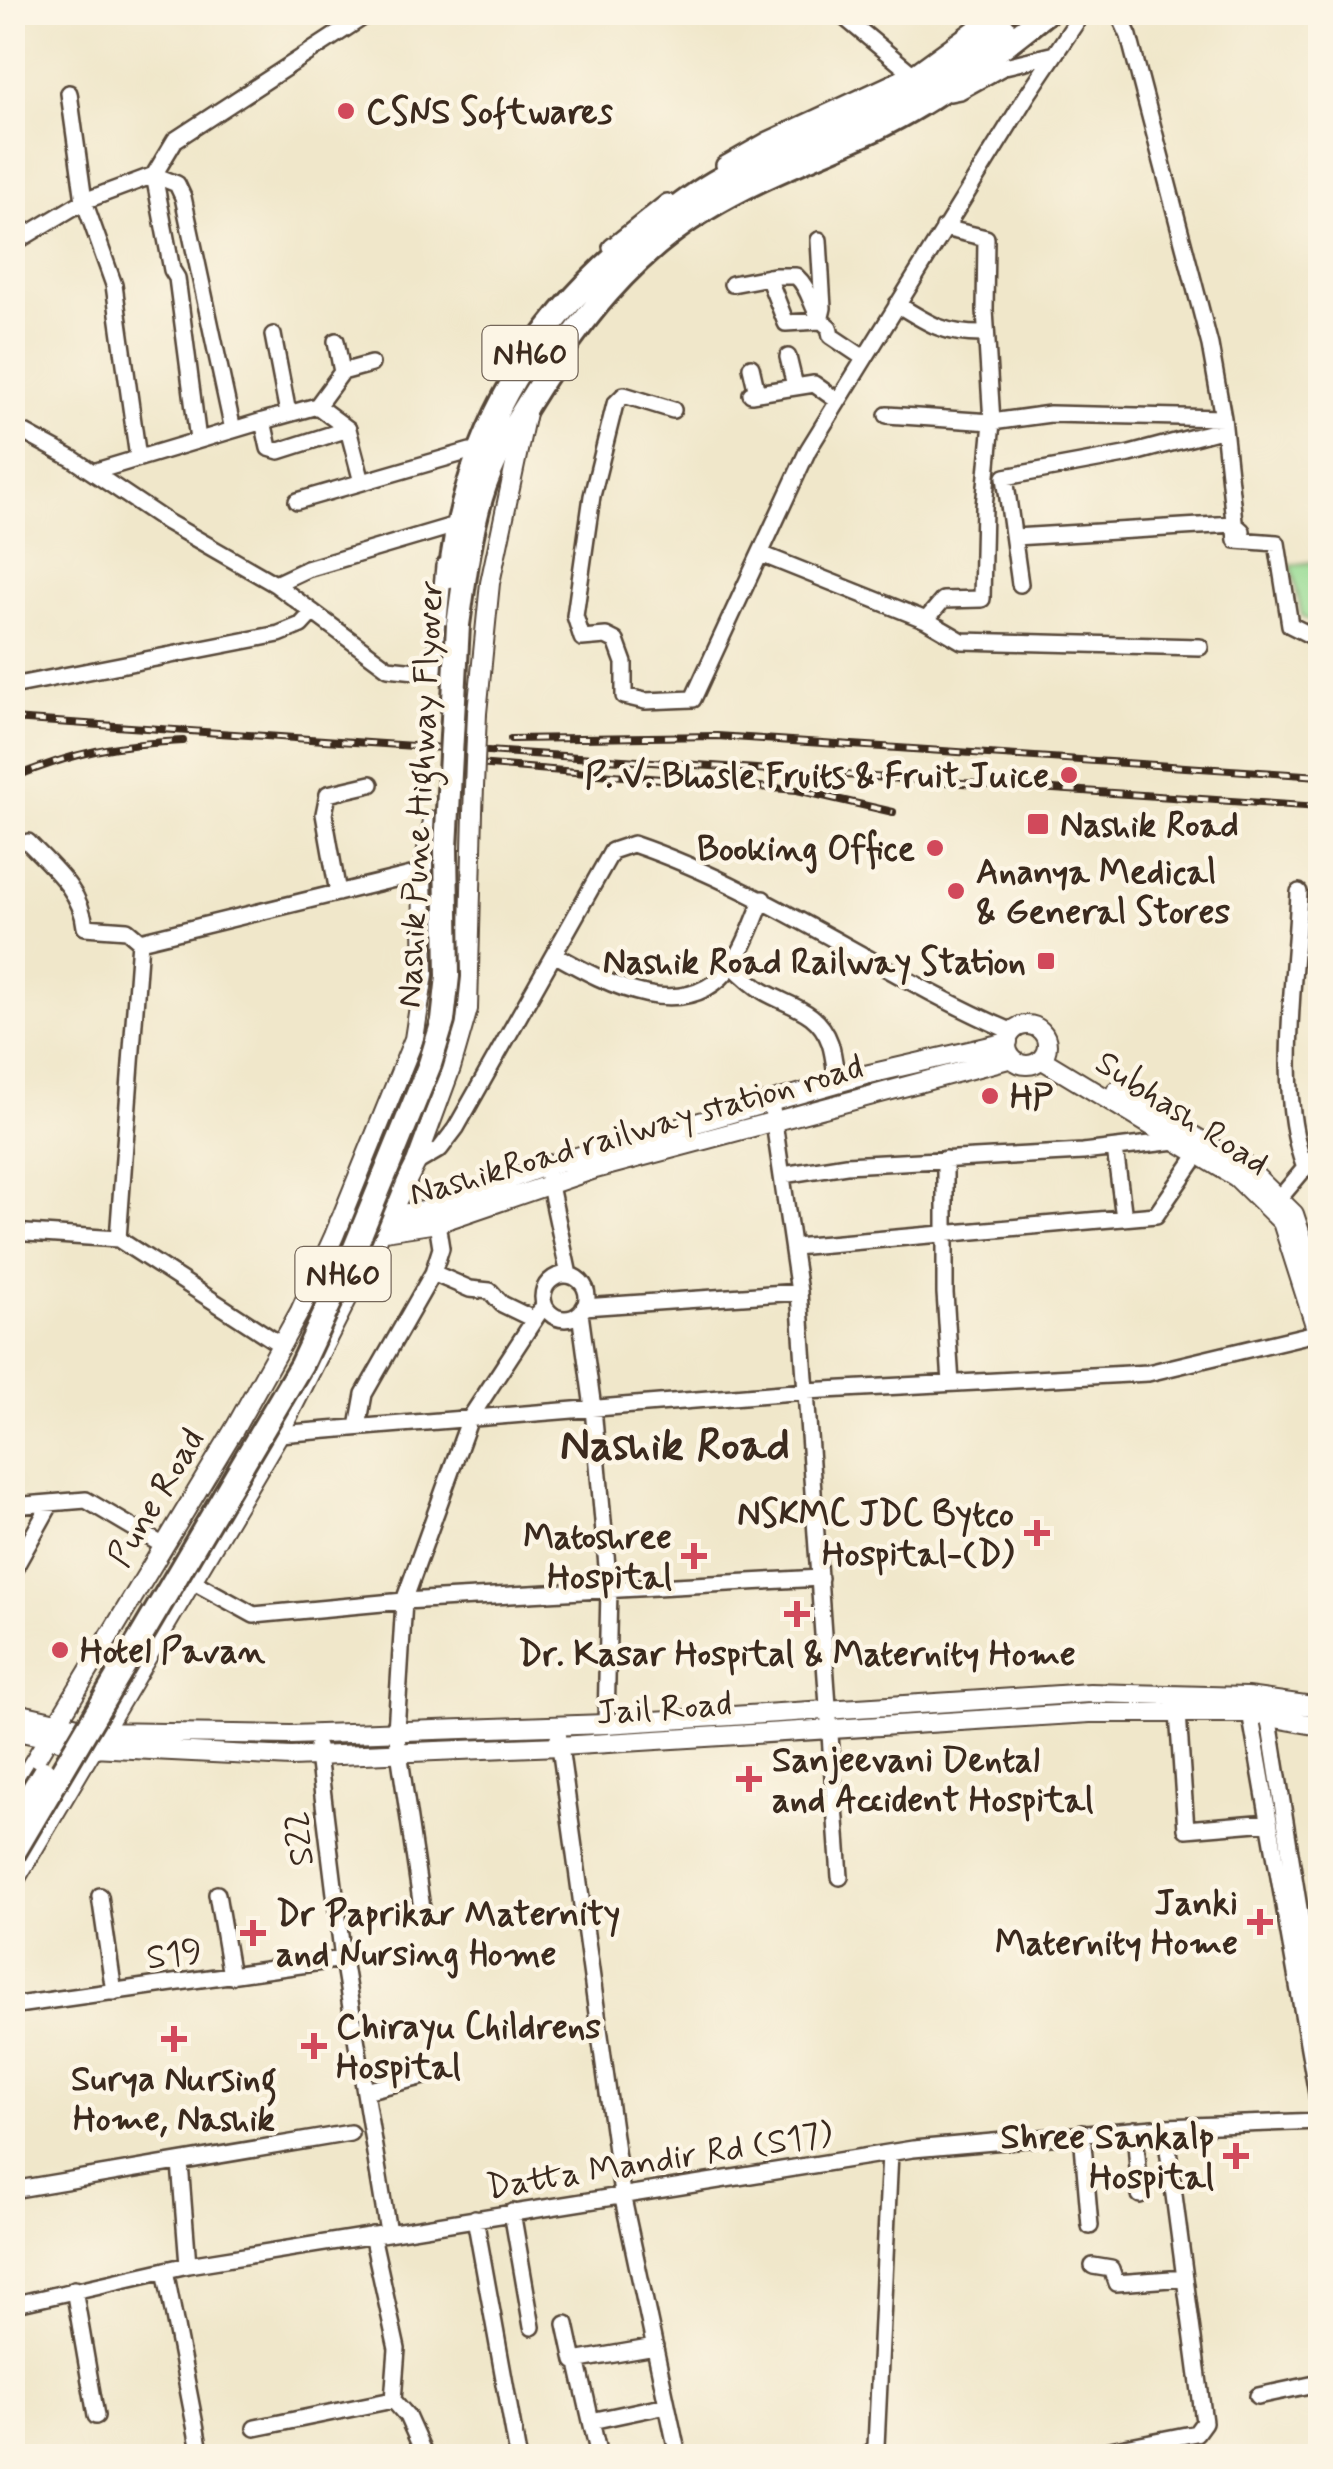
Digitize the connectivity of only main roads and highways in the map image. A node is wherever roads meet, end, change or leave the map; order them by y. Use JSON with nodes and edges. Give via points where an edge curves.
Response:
{"nodes":[{"id":1,"x":1022,"y":12,"type":"edge"},
{"id":2,"x":1046,"y":12,"type":"edge"},
{"id":3,"x":923,"y":85,"type":"junction"},
{"id":4,"x":528,"y":404,"type":"junction"},
{"id":5,"x":451,"y":625,"type":"junction"},
{"id":6,"x":434,"y":821,"type":"junction"},
{"id":7,"x":1011,"y":1044,"type":"junction"},
{"id":8,"x":1044,"y":1055,"type":"junction"},
{"id":9,"x":547,"y":1174,"type":"junction"},
{"id":10,"x":384,"y":1225,"type":"junction"},
{"id":11,"x":336,"y":1229,"type":"junction"},
{"id":12,"x":1320,"y":1292,"type":"edge"},
{"id":13,"x":1320,"y":1335,"type":"edge"},
{"id":14,"x":1258,"y":1706,"type":"junction"},
{"id":15,"x":1320,"y":1707,"type":"edge"},
{"id":16,"x":12,"y":1712,"type":"edge"},
{"id":17,"x":1320,"y":1726,"type":"edge"},
{"id":18,"x":12,"y":1730,"type":"edge"},
{"id":19,"x":52,"y":1730,"type":"junction"},
{"id":20,"x":96,"y":1739,"type":"junction"},
{"id":21,"x":12,"y":1764,"type":"edge"},
{"id":22,"x":14,"y":1796,"type":"edge"},
{"id":23,"x":12,"y":1824,"type":"edge"},
{"id":24,"x":12,"y":1856,"type":"edge"},
{"id":25,"x":12,"y":1885,"type":"edge"}],
"edges":[{"from":1,"to":3,"type":"highway","number":"NH60"},
{"from":2,"to":3,"type":"highway","number":"NH60"},
{"from":3,"to":4,"type":"highway","name":"Nashik Pune Highway Flyover","number":"NH60","via":[[879,127],[705,210],[655,247],[570,336]]},
{"from":3,"to":5,"type":"highway","name":"Nashik Pune Highway Flyover","number":"NH60","via":[[722,178],[614,255],[560,311],[490,422],[472,472],[453,548]]},
{"from":4,"to":5,"type":"highway","name":"Nashik Pune Highway Flyover","number":"NH60","via":[[481,498]]},
{"from":4,"to":10,"type":"main road","bridge":true,"via":[[490,583],[476,713],[468,1009],[416,1162]]},
{"from":5,"to":6,"type":"highway","name":"Nashik Pune Highway Flyover","number":"NH60"},
{"from":5,"to":24,"type":"highway","name":"Nashik Pune Highway Flyover","number":"NH60","bridge":true,"via":[[448,976],[430,1064],[301,1365]]},
{"from":6,"to":11,"type":"main road","name":"Pune Road","via":[[417,874],[424,974],[414,1039]]},
{"from":6,"to":23,"type":"highway","name":"Nashik Pune Highway Flyover","number":"NH60","bridge":true,"via":[[436,933],[428,1018],[318,1300]]},
{"from":7,"to":8,"type":"main road","via":[[1023,1064]]},
{"from":7,"to":8,"type":"main road","via":[[1023,1026],[1035,1027],[1044,1035]]},
{"from":7,"to":9,"type":"main road","via":[[837,1083]]},
{"from":7,"to":9,"type":"main road","name":"NashikRoad railway station road","via":[[773,1122]]},
{"from":8,"to":12,"type":"main road","name":"Subhash Road","via":[[1244,1165],[1294,1214]]},
{"from":8,"to":13,"type":"main road","name":"Subhash Road","via":[[1236,1176],[1282,1222]]},
{"from":9,"to":10,"type":"main road"},
{"from":9,"to":10,"type":"main road","name":"NashikRoad railway station road","via":[[437,1223]]},
{"from":10,"to":11,"type":"main road"},
{"from":10,"to":20,"type":"main road","via":[[279,1434]]},
{"from":11,"to":19,"type":"main road","name":"Pune Road","via":[[281,1345]]},
{"from":14,"to":15,"type":"main road"},
{"from":14,"to":17,"type":"main road","name":"Jail Road"},
{"from":14,"to":20,"type":"main road","name":"Jail Road","via":[[1090,1693],[606,1724]]},
{"from":14,"to":20,"type":"main road","name":"Jail Road","via":[[291,1757]]},
{"from":16,"to":19,"type":"main road","name":"Jail Road"},
{"from":18,"to":19,"type":"main road","name":"Jail Road"},
{"from":19,"to":20,"type":"main road","name":"Jail Road"},
{"from":19,"to":22,"type":"main road","name":"Pune Road"},
{"from":20,"to":25,"type":"main road"},
{"from":21,"to":22,"type":"main road"}]}
